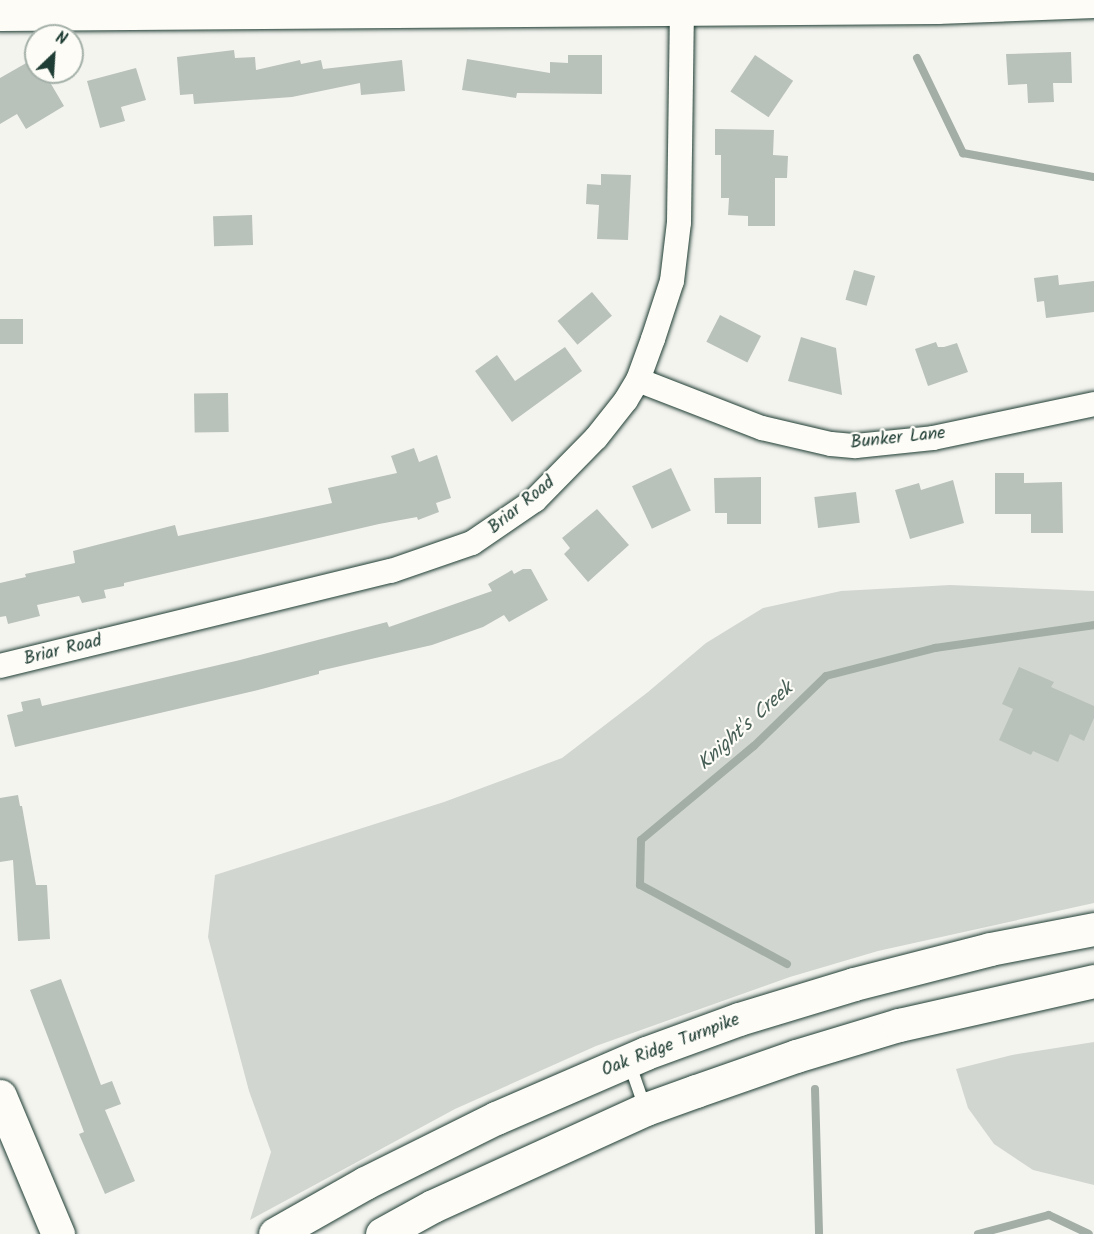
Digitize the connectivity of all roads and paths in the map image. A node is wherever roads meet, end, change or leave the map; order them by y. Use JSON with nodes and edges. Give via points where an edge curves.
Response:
{"nodes":[{"id":1,"x":1094,"y":1,"type":"edge"},
{"id":2,"x":682,"y":8,"type":"junction"},
{"id":3,"x":9,"y":9,"type":"edge"},
{"id":4,"x":638,"y":380,"type":"junction"},
{"id":5,"x":1094,"y":404,"type":"edge"},
{"id":6,"x":0,"y":666,"type":"edge"},
{"id":7,"x":1094,"y":929,"type":"edge"},
{"id":8,"x":1094,"y":981,"type":"edge"},
{"id":9,"x":628,"y":1061,"type":"junction"},
{"id":10,"x":0,"y":1096,"type":"edge"},
{"id":11,"x":646,"y":1109,"type":"junction"},
{"id":12,"x":58,"y":1234,"type":"edge"},
{"id":13,"x":275,"y":1234,"type":"edge"},
{"id":14,"x":382,"y":1234,"type":"edge"}],
"edges":[{"from":1,"to":2,"type":"main road","via":[[937,7]]},
{"from":2,"to":3,"type":"main road"},
{"from":2,"to":4,"type":"street","name":"Briar Road","via":[[679,222],[673,269]]},
{"from":4,"to":5,"type":"street","name":"Bunker Lane","via":[[762,428],[855,446],[933,438]]},
{"from":4,"to":6,"type":"street","name":"Briar Road","via":[[596,438],[535,500],[472,543],[391,571]]},
{"from":7,"to":9,"type":"main road","name":"Oak Ridge Turnpike","via":[[990,949],[854,984],[739,1019]]},
{"from":8,"to":11,"type":"main road","via":[[899,1025],[796,1056]]},
{"from":9,"to":11,"type":"lane"},
{"from":9,"to":13,"type":"main road","name":"Oak Ridge Turnpike","via":[[486,1123],[365,1183]]},
{"from":10,"to":12,"type":"main road"},
{"from":11,"to":14,"type":"main road","via":[[433,1206]]}]}
